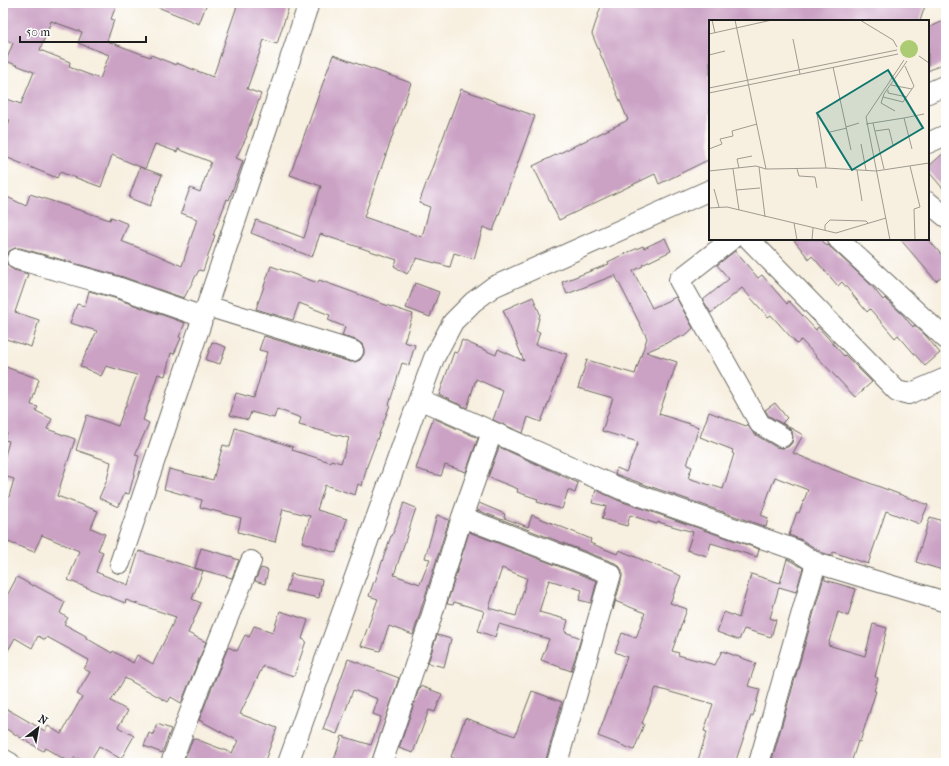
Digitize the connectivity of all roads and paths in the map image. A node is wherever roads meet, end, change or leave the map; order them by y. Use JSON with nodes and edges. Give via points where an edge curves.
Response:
{"nodes":[{"id":1,"x":309,"y":3,"type":"edge"},
{"id":2,"x":946,"y":85,"type":"edge"},
{"id":3,"x":929,"y":93,"type":"edge"},
{"id":4,"x":946,"y":135,"type":"edge"},
{"id":5,"x":929,"y":143,"type":"edge"},
{"id":6,"x":709,"y":190,"type":"edge"},
{"id":7,"x":929,"y":203,"type":"edge"},
{"id":8,"x":946,"y":218,"type":"edge"},
{"id":9,"x":731,"y":240,"type":"edge"},
{"id":10,"x":750,"y":240,"type":"edge"},
{"id":11,"x":839,"y":240,"type":"edge"},
{"id":12,"x":17,"y":259,"type":"dead end"},
{"id":13,"x":205,"y":312,"type":"junction"},
{"id":14,"x":946,"y":339,"type":"edge"},
{"id":15,"x":353,"y":351,"type":"dead end"},
{"id":16,"x":946,"y":378,"type":"edge"},
{"id":17,"x":419,"y":399,"type":"junction"},
{"id":18,"x":492,"y":432,"type":"junction"},
{"id":19,"x":782,"y":437,"type":"dead end"},
{"id":20,"x":462,"y":517,"type":"junction"},
{"id":21,"x":251,"y":561,"type":"dead end"},
{"id":22,"x":120,"y":563,"type":"dead end"},
{"id":23,"x":816,"y":563,"type":"junction"},
{"id":24,"x":946,"y":602,"type":"edge"},
{"id":25,"x":3,"y":759,"type":"edge"},
{"id":26,"x":10,"y":763,"type":"edge"},
{"id":27,"x":171,"y":763,"type":"edge"},
{"id":28,"x":288,"y":763,"type":"edge"},
{"id":29,"x":382,"y":763,"type":"edge"},
{"id":30,"x":557,"y":763,"type":"edge"},
{"id":31,"x":759,"y":763,"type":"edge"}],
"edges":[{"from":1,"to":13,"type":"street"},
{"from":2,"to":3,"type":"street"},
{"from":4,"to":5,"type":"street"},
{"from":6,"to":17,"type":"street","via":[[493,287],[473,302],[454,322],[434,358]]},
{"from":7,"to":8,"type":"street"},
{"from":9,"to":19,"type":"street","via":[[679,280],[760,424]]},
{"from":10,"to":16,"type":"street","via":[[896,391],[910,394]]},
{"from":11,"to":14,"type":"street"},
{"from":12,"to":13,"type":"street"},
{"from":13,"to":15,"type":"street"},
{"from":13,"to":22,"type":"street"},
{"from":17,"to":18,"type":"street"},
{"from":17,"to":28,"type":"street"},
{"from":18,"to":20,"type":"street"},
{"from":18,"to":23,"type":"street","via":[[621,489],[796,550]]},
{"from":20,"to":29,"type":"street"},
{"from":20,"to":30,"type":"street","via":[[611,574]]},
{"from":21,"to":27,"type":"street"},
{"from":23,"to":24,"type":"street"},
{"from":23,"to":31,"type":"street"},
{"from":25,"to":26,"type":"street"}]}
